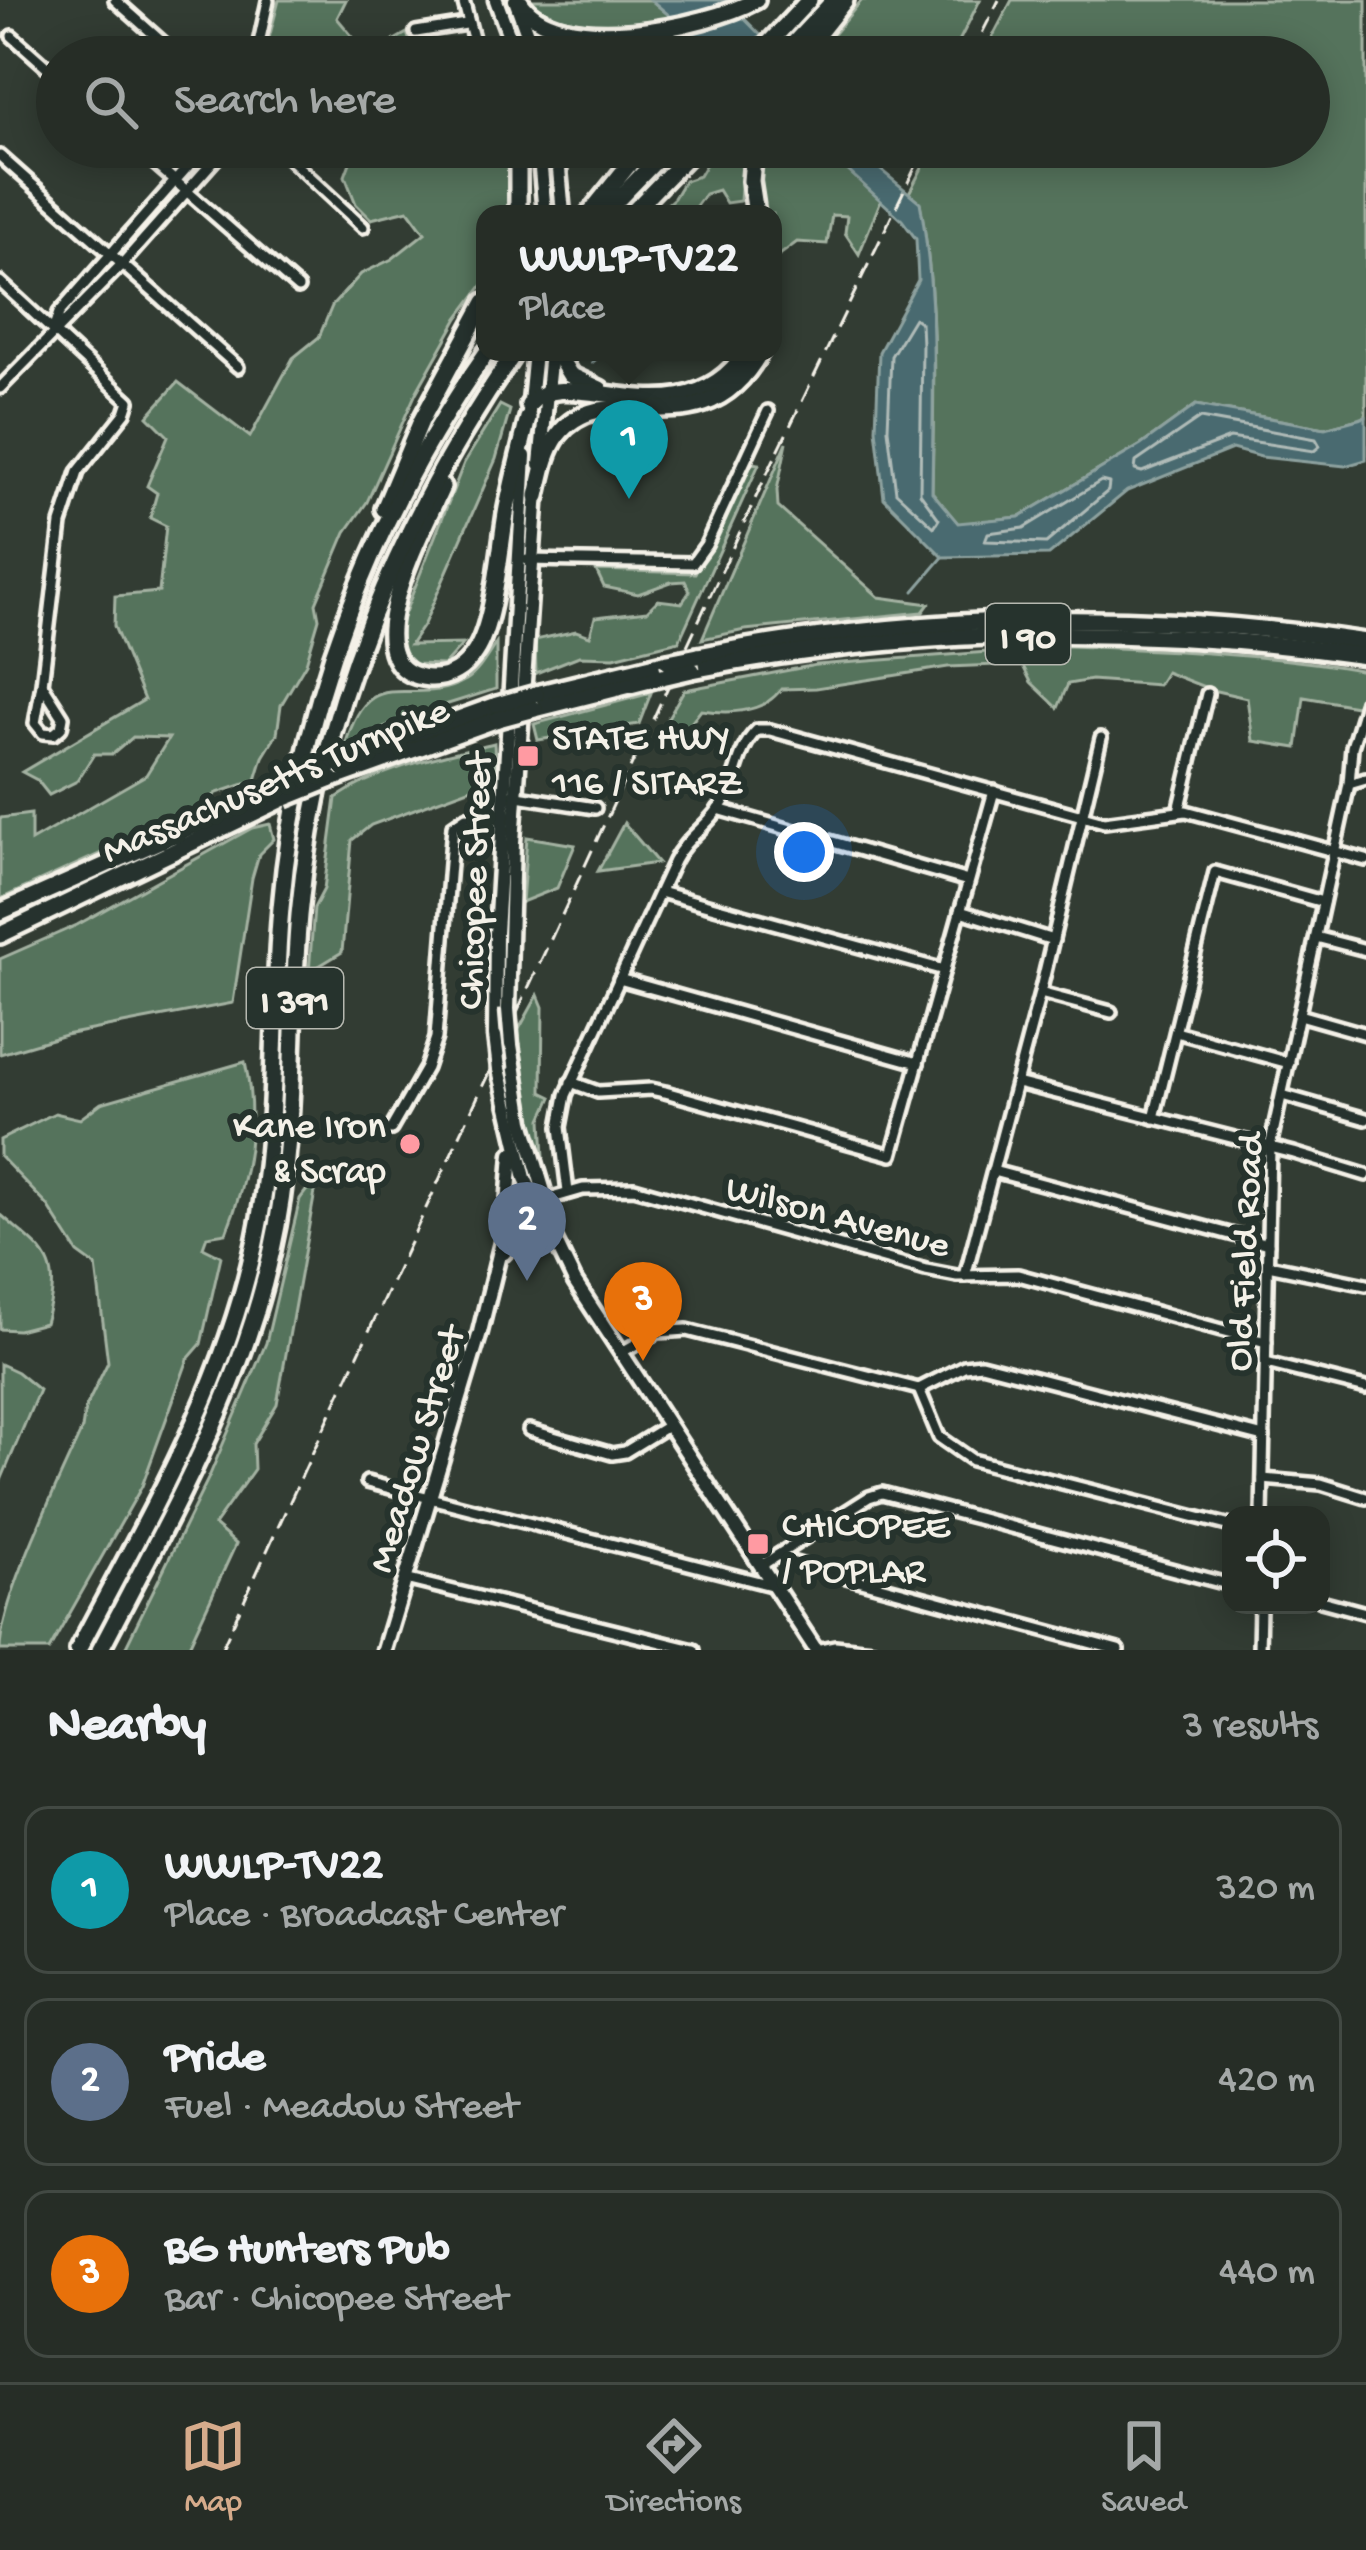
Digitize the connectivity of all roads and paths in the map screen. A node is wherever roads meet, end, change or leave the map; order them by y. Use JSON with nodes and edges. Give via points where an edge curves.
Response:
{"nodes":[{"id":1,"x":115,"y":0,"type":"edge"},
{"id":2,"x":463,"y":0,"type":"edge"},
{"id":3,"x":496,"y":0,"type":"edge"},
{"id":4,"x":517,"y":0,"type":"edge"},
{"id":5,"x":809,"y":0,"type":"edge"},
{"id":6,"x":834,"y":0,"type":"edge"},
{"id":7,"x":845,"y":0,"type":"edge"},
{"id":8,"x":268,"y":1,"type":"edge"},
{"id":9,"x":754,"y":1,"type":"edge"},
{"id":10,"x":466,"y":24,"type":"junction"},
{"id":11,"x":594,"y":31,"type":"junction"},
{"id":12,"x":416,"y":32,"type":"dead end"},
{"id":13,"x":12,"y":36,"type":"dead end"},
{"id":14,"x":155,"y":36,"type":"edge"},
{"id":15,"x":260,"y":36,"type":"edge"},
{"id":16,"x":470,"y":36,"type":"edge"},
{"id":17,"x":514,"y":36,"type":"edge"},
{"id":18,"x":522,"y":36,"type":"edge"},
{"id":19,"x":579,"y":36,"type":"edge"},
{"id":20,"x":775,"y":36,"type":"edge"},
{"id":21,"x":810,"y":36,"type":"edge"},
{"id":22,"x":813,"y":36,"type":"edge"},
{"id":23,"x":36,"y":57,"type":"edge"},
{"id":24,"x":0,"y":156,"type":"edge"},
{"id":25,"x":159,"y":168,"type":"edge"},
{"id":26,"x":187,"y":168,"type":"edge"},
{"id":27,"x":207,"y":168,"type":"edge"},
{"id":28,"x":300,"y":168,"type":"edge"},
{"id":29,"x":518,"y":168,"type":"edge"},
{"id":30,"x":541,"y":168,"type":"edge"},
{"id":31,"x":559,"y":168,"type":"edge"},
{"id":32,"x":626,"y":168,"type":"edge"},
{"id":33,"x":649,"y":168,"type":"edge"},
{"id":34,"x":676,"y":168,"type":"edge"},
{"id":35,"x":753,"y":168,"type":"edge"},
{"id":36,"x":175,"y":182,"type":"junction"},
{"id":37,"x":187,"y":191,"type":"junction"},
{"id":38,"x":518,"y":205,"type":"edge"},
{"id":39,"x":544,"y":205,"type":"edge"},
{"id":40,"x":561,"y":205,"type":"edge"},
{"id":41,"x":596,"y":205,"type":"edge"},
{"id":42,"x":613,"y":205,"type":"edge"},
{"id":43,"x":640,"y":205,"type":"edge"},
{"id":44,"x":755,"y":205,"type":"edge"},
{"id":45,"x":363,"y":227,"type":"dead end"},
{"id":46,"x":111,"y":254,"type":"junction"},
{"id":47,"x":122,"y":264,"type":"junction"},
{"id":48,"x":0,"y":282,"type":"edge"},
{"id":49,"x":298,"y":288,"type":"dead end"},
{"id":50,"x":476,"y":319,"type":"edge"},
{"id":51,"x":53,"y":331,"type":"junction"},
{"id":52,"x":482,"y":361,"type":"edge"},
{"id":53,"x":509,"y":361,"type":"edge"},
{"id":54,"x":534,"y":361,"type":"edge"},
{"id":55,"x":552,"y":361,"type":"edge"},
{"id":56,"x":560,"y":361,"type":"edge"},
{"id":57,"x":738,"y":361,"type":"edge"},
{"id":58,"x":753,"y":361,"type":"edge"},
{"id":59,"x":238,"y":367,"type":"dead end"},
{"id":60,"x":0,"y":388,"type":"edge"},
{"id":61,"x":546,"y":394,"type":"junction"},
{"id":62,"x":620,"y":395,"type":"junction"},
{"id":63,"x":529,"y":411,"type":"junction"},
{"id":64,"x":768,"y":411,"type":"dead end"},
{"id":65,"x":472,"y":417,"type":"junction"},
{"id":66,"x":537,"y":496,"type":"junction"},
{"id":67,"x":517,"y":560,"type":"junction"},
{"id":68,"x":532,"y":560,"type":"junction"},
{"id":69,"x":350,"y":605,"type":"junction"},
{"id":70,"x":1366,"y":642,"type":"edge"},
{"id":71,"x":1366,"y":656,"type":"edge"},
{"id":72,"x":695,"y":663,"type":"junction"},
{"id":73,"x":42,"y":684,"type":"junction"},
{"id":74,"x":1207,"y":694,"type":"dead end"},
{"id":75,"x":1366,"y":701,"type":"edge"},
{"id":76,"x":1101,"y":738,"type":"dead end"},
{"id":77,"x":1366,"y":779,"type":"edge"},
{"id":78,"x":1348,"y":784,"type":"junction"},
{"id":79,"x":288,"y":790,"type":"junction"},
{"id":80,"x":994,"y":791,"type":"junction"},
{"id":81,"x":511,"y":795,"type":"junction"},
{"id":82,"x":595,"y":808,"type":"dead end"},
{"id":83,"x":718,"y":809,"type":"junction"},
{"id":84,"x":1179,"y":811,"type":"junction"},
{"id":85,"x":1084,"y":817,"type":"junction"},
{"id":86,"x":508,"y":820,"type":"junction"},
{"id":87,"x":1334,"y":851,"type":"junction"},
{"id":88,"x":1366,"y":860,"type":"edge"},
{"id":89,"x":968,"y":881,"type":"junction"},
{"id":90,"x":660,"y":892,"type":"junction"},
{"id":91,"x":1324,"y":902,"type":"junction"},
{"id":92,"x":0,"y":911,"type":"edge"},
{"id":93,"x":960,"y":911,"type":"junction"},
{"id":94,"x":0,"y":935,"type":"edge"},
{"id":95,"x":1316,"y":937,"type":"junction"},
{"id":96,"x":1053,"y":940,"type":"junction"},
{"id":97,"x":1366,"y":950,"type":"edge"},
{"id":98,"x":944,"y":970,"type":"junction"},
{"id":99,"x":619,"y":979,"type":"junction"},
{"id":100,"x":1040,"y":993,"type":"junction"},
{"id":101,"x":1111,"y":1012,"type":"dead end"},
{"id":102,"x":1299,"y":1015,"type":"junction"},
{"id":103,"x":1176,"y":1031,"type":"junction"},
{"id":104,"x":1366,"y":1034,"type":"edge"},
{"id":105,"x":918,"y":1063,"type":"junction"},
{"id":106,"x":1289,"y":1063,"type":"junction"},
{"id":107,"x":572,"y":1082,"type":"junction"},
{"id":108,"x":1016,"y":1083,"type":"junction"},
{"id":109,"x":1282,"y":1094,"type":"junction"},
{"id":110,"x":1154,"y":1118,"type":"junction"},
{"id":111,"x":1366,"y":1120,"type":"edge"},
{"id":112,"x":391,"y":1129,"type":"dead end"},
{"id":113,"x":511,"y":1129,"type":"junction"},
{"id":114,"x":1270,"y":1147,"type":"junction"},
{"id":115,"x":993,"y":1171,"type":"junction"},
{"id":116,"x":1366,"y":1175,"type":"edge"},
{"id":117,"x":568,"y":1192,"type":"junction"},
{"id":118,"x":542,"y":1202,"type":"junction"},
{"id":119,"x":507,"y":1222,"type":"junction"},
{"id":120,"x":512,"y":1238,"type":"junction"},
{"id":121,"x":1268,"y":1244,"type":"junction"},
{"id":122,"x":563,"y":1258,"type":"junction"},
{"id":123,"x":499,"y":1262,"type":"junction"},
{"id":124,"x":1268,"y":1265,"type":"junction"},
{"id":125,"x":965,"y":1276,"type":"junction"},
{"id":126,"x":1366,"y":1286,"type":"edge"},
{"id":127,"x":1266,"y":1342,"type":"junction"},
{"id":128,"x":620,"y":1353,"type":"junction"},
{"id":129,"x":1266,"y":1363,"type":"junction"},
{"id":130,"x":1366,"y":1388,"type":"edge"},
{"id":131,"x":920,"y":1389,"type":"junction"},
{"id":132,"x":669,"y":1426,"type":"junction"},
{"id":133,"x":529,"y":1430,"type":"dead end"},
{"id":134,"x":1264,"y":1437,"type":"junction"},
{"id":135,"x":1263,"y":1479,"type":"junction"},
{"id":136,"x":367,"y":1482,"type":"dead end"},
{"id":137,"x":430,"y":1496,"type":"junction"},
{"id":138,"x":1366,"y":1498,"type":"edge"},
{"id":139,"x":1262,"y":1506,"type":"edge"},
{"id":140,"x":1222,"y":1524,"type":"edge"},
{"id":141,"x":779,"y":1555,"type":"junction"},
{"id":142,"x":762,"y":1565,"type":"junction"},
{"id":143,"x":405,"y":1579,"type":"junction"},
{"id":144,"x":1222,"y":1583,"type":"edge"},
{"id":145,"x":775,"y":1586,"type":"junction"},
{"id":146,"x":1330,"y":1603,"type":"edge"},
{"id":147,"x":1366,"y":1613,"type":"edge"},
{"id":148,"x":1260,"y":1614,"type":"edge"},
{"id":149,"x":78,"y":1650,"type":"edge"},
{"id":150,"x":100,"y":1650,"type":"edge"},
{"id":151,"x":384,"y":1650,"type":"edge"},
{"id":152,"x":694,"y":1650,"type":"edge"},
{"id":153,"x":816,"y":1650,"type":"edge"},
{"id":154,"x":873,"y":1650,"type":"edge"},
{"id":155,"x":1118,"y":1650,"type":"edge"},
{"id":156,"x":1259,"y":1650,"type":"edge"}],
"edges":[{"from":1,"to":14,"type":"street"},
{"from":2,"to":10,"type":"street"},
{"from":3,"to":17,"type":"main road"},
{"from":4,"to":11,"type":"highway","via":[[540,22]]},
{"from":4,"to":18,"type":"main road"},
{"from":5,"to":20,"type":"highway"},
{"from":6,"to":21,"type":"highway"},
{"from":7,"to":22,"type":"highway"},
{"from":8,"to":15,"type":"street"},
{"from":9,"to":11,"type":"highway","via":[[704,22]]},
{"from":10,"to":12,"type":"street"},
{"from":10,"to":16,"type":"street"},
{"from":11,"to":19,"type":"highway"},
{"from":13,"to":23,"type":"street"},
{"from":24,"to":46,"type":"street"},
{"from":25,"to":36,"type":"street"},
{"from":26,"to":36,"type":"street"},
{"from":27,"to":37,"type":"street"},
{"from":28,"to":45,"type":"street"},
{"from":29,"to":38,"type":"highway"},
{"from":30,"to":39,"type":"main road"},
{"from":31,"to":40,"type":"main road"},
{"from":32,"to":41,"type":"highway"},
{"from":33,"to":42,"type":"highway"},
{"from":34,"to":43,"type":"highway"},
{"from":35,"to":44,"type":"highway"},
{"from":36,"to":37,"type":"street"},
{"from":36,"to":46,"type":"street"},
{"from":37,"to":47,"type":"street"},
{"from":37,"to":49,"type":"street"},
{"from":46,"to":47,"type":"street"},
{"from":46,"to":51,"type":"street","via":[[59,313]]},
{"from":47,"to":51,"type":"street"},
{"from":47,"to":59,"type":"street"},
{"from":48,"to":51,"type":"street"},
{"from":50,"to":69,"type":"highway","via":[[409,448]]},
{"from":51,"to":60,"type":"street"},
{"from":51,"to":73,"type":"street","via":[[129,401],[69,490]]},
{"from":52,"to":69,"type":"highway","number":"I 391","via":[[416,465]]},
{"from":53,"to":65,"type":"highway","number":"I 391"},
{"from":54,"to":63,"type":"main road","name":"Chicopee Street"},
{"from":55,"to":61,"type":"main road","name":"Chicopee Street"},
{"from":56,"to":62,"type":"highway","via":[[570,375]]},
{"from":57,"to":62,"type":"highway","via":[[692,395]]},
{"from":58,"to":66,"type":"highway","via":[[734,386],[702,406],[607,408],[574,420],[551,448]]},
{"from":61,"to":62,"type":"highway"},
{"from":61,"to":63,"type":"highway"},
{"from":61,"to":66,"type":"main road","name":"Chicopee Street"},
{"from":63,"to":65,"type":"highway","via":[[484,635],[458,671],[428,678],[399,662],[389,625]]},
{"from":63,"to":67,"type":"main road","name":"Chicopee Street"},
{"from":64,"to":68,"type":"street","via":[[693,563]]},
{"from":65,"to":150,"type":"highway","number":"I 391","via":[[385,585],[328,756],[300,910],[284,1184],[253,1325],[208,1440]]},
{"from":66,"to":68,"type":"main road","name":"Chicopee Street"},
{"from":67,"to":68,"type":"street"},
{"from":67,"to":81,"type":"main road","name":"Chicopee Street"},
{"from":68,"to":81,"type":"main road","name":"Chicopee Street"},
{"from":69,"to":149,"type":"highway","number":"I 391","via":[[316,709],[289,840],[273,1118],[246,1281],[192,1430]]},
{"from":70,"to":72,"type":"highway","name":"Massachusetts Turnpike","number":"I 90","via":[[1178,622],[1006,621],[901,627]]},
{"from":71,"to":72,"type":"highway","name":"Massachusetts Turnpike","number":"I 90","via":[[1200,638],[1031,634]]},
{"from":72,"to":79,"type":"highway","name":"Massachusetts Turnpike","number":"I 90","bridge":true,"via":[[498,712]]},
{"from":73,"to":73,"type":"street","via":[[63,717],[53,734],[35,723]]},
{"from":74,"to":84,"type":"street"},
{"from":75,"to":78,"type":"street","name":"Old Field Road"},
{"from":76,"to":85,"type":"street"},
{"from":77,"to":78,"type":"street"},
{"from":78,"to":87,"type":"street","name":"Old Field Road"},
{"from":79,"to":92,"type":"highway","name":"Massachusetts Turnpike","number":"I 90"},
{"from":79,"to":94,"type":"highway","name":"Massachusetts Turnpike","number":"I 90"},
{"from":80,"to":83,"type":"street","via":[[756,731]]},
{"from":80,"to":85,"type":"street"},
{"from":80,"to":89,"type":"street"},
{"from":81,"to":82,"type":"street"},
{"from":81,"to":86,"type":"main road","name":"Chicopee Street"},
{"from":83,"to":89,"type":"street"},
{"from":83,"to":90,"type":"street","via":[[683,845]]},
{"from":84,"to":85,"type":"street","via":[[1104,822]]},
{"from":84,"to":87,"type":"street"},
{"from":85,"to":96,"type":"street"},
{"from":86,"to":112,"type":"street","via":[[466,817],[453,826],[436,1038]]},
{"from":86,"to":113,"type":"main road","name":"Chicopee Street","bridge":true,"via":[[494,976]]},
{"from":86,"to":118,"type":"main road","name":"Chicopee Street","bridge":true,"via":[[511,1045]]},
{"from":87,"to":88,"type":"street"},
{"from":87,"to":91,"type":"street","name":"Old Field Road"},
{"from":89,"to":93,"type":"street"},
{"from":90,"to":98,"type":"street"},
{"from":90,"to":99,"type":"street"},
{"from":91,"to":95,"type":"street","name":"Old Field Road"},
{"from":91,"to":103,"type":"street","via":[[1215,872]]},
{"from":93,"to":96,"type":"street"},
{"from":93,"to":98,"type":"street"},
{"from":95,"to":97,"type":"street"},
{"from":95,"to":102,"type":"street","name":"Old Field Road"},
{"from":96,"to":100,"type":"street"},
{"from":98,"to":105,"type":"street"},
{"from":99,"to":105,"type":"street"},
{"from":99,"to":107,"type":"street"},
{"from":100,"to":101,"type":"street"},
{"from":100,"to":108,"type":"street"},
{"from":102,"to":104,"type":"street"},
{"from":102,"to":106,"type":"street","name":"Old Field Road"},
{"from":103,"to":106,"type":"street"},
{"from":103,"to":110,"type":"street"},
{"from":105,"to":107,"type":"street","via":[[892,1155],[651,1089],[614,1093]]},
{"from":106,"to":109,"type":"street","name":"Old Field Road"},
{"from":107,"to":117,"type":"street","via":[[560,1122]]},
{"from":108,"to":110,"type":"street"},
{"from":108,"to":115,"type":"street"},
{"from":109,"to":111,"type":"street"},
{"from":109,"to":114,"type":"street","name":"Old Field Road"},
{"from":110,"to":114,"type":"street"},
{"from":113,"to":118,"type":"main road","name":"Chicopee Street"},
{"from":113,"to":119,"type":"main road","name":"Meadow Street"},
{"from":114,"to":116,"type":"street"},
{"from":114,"to":121,"type":"street","name":"Old Field Road"},
{"from":115,"to":121,"type":"street"},
{"from":115,"to":125,"type":"street"},
{"from":117,"to":118,"type":"street","name":"Wilson Avenue"},
{"from":117,"to":125,"type":"street","name":"Wilson Avenue","via":[[634,1188]]},
{"from":118,"to":119,"type":"main road","via":[[514,1210]]},
{"from":118,"to":120,"type":"main road","name":"Meadow Street"},
{"from":118,"to":122,"type":"main road","name":"Chicopee Street"},
{"from":119,"to":123,"type":"main road","name":"Meadow Street"},
{"from":120,"to":122,"type":"street","via":[[542,1235]]},
{"from":120,"to":123,"type":"main road","name":"Meadow Street"},
{"from":121,"to":124,"type":"street","name":"Old Field Road"},
{"from":122,"to":128,"type":"main road","name":"Chicopee Street"},
{"from":123,"to":137,"type":"main road","name":"Meadow Street"},
{"from":124,"to":126,"type":"street"},
{"from":124,"to":127,"type":"street","name":"Old Field Road"},
{"from":125,"to":127,"type":"street","name":"Wilson Avenue","via":[[1018,1275]]},
{"from":127,"to":129,"type":"street","name":"Old Field Road"},
{"from":128,"to":131,"type":"street","via":[[658,1332],[687,1330]]},
{"from":128,"to":132,"type":"main road","name":"Chicopee Street"},
{"from":129,"to":130,"type":"street"},
{"from":129,"to":134,"type":"street","name":"Old Field Road"},
{"from":131,"to":134,"type":"street","via":[[968,1364],[986,1364]]},
{"from":131,"to":140,"type":"street","via":[[939,1437],[972,1460]]},
{"from":132,"to":133,"type":"street","via":[[618,1454]]},
{"from":132,"to":142,"type":"main road","name":"Chicopee Street"},
{"from":134,"to":135,"type":"street","name":"Old Field Road"},
{"from":135,"to":138,"type":"street"},
{"from":135,"to":139,"type":"street","name":"Old Field Road"},
{"from":136,"to":137,"type":"street"},
{"from":137,"to":143,"type":"main road","name":"Meadow Street"},
{"from":137,"to":145,"type":"street"},
{"from":141,"to":142,"type":"street"},
{"from":141,"to":144,"type":"street","via":[[882,1493]]},
{"from":141,"to":155,"type":"street"},
{"from":142,"to":145,"type":"main road","name":"Chicopee Street"},
{"from":143,"to":151,"type":"main road","name":"Meadow Street"},
{"from":143,"to":152,"type":"street"},
{"from":145,"to":153,"type":"main road","name":"Chicopee Street"},
{"from":146,"to":147,"type":"street"},
{"from":148,"to":156,"type":"street"},
{"from":153,"to":154,"type":"street"}]}
